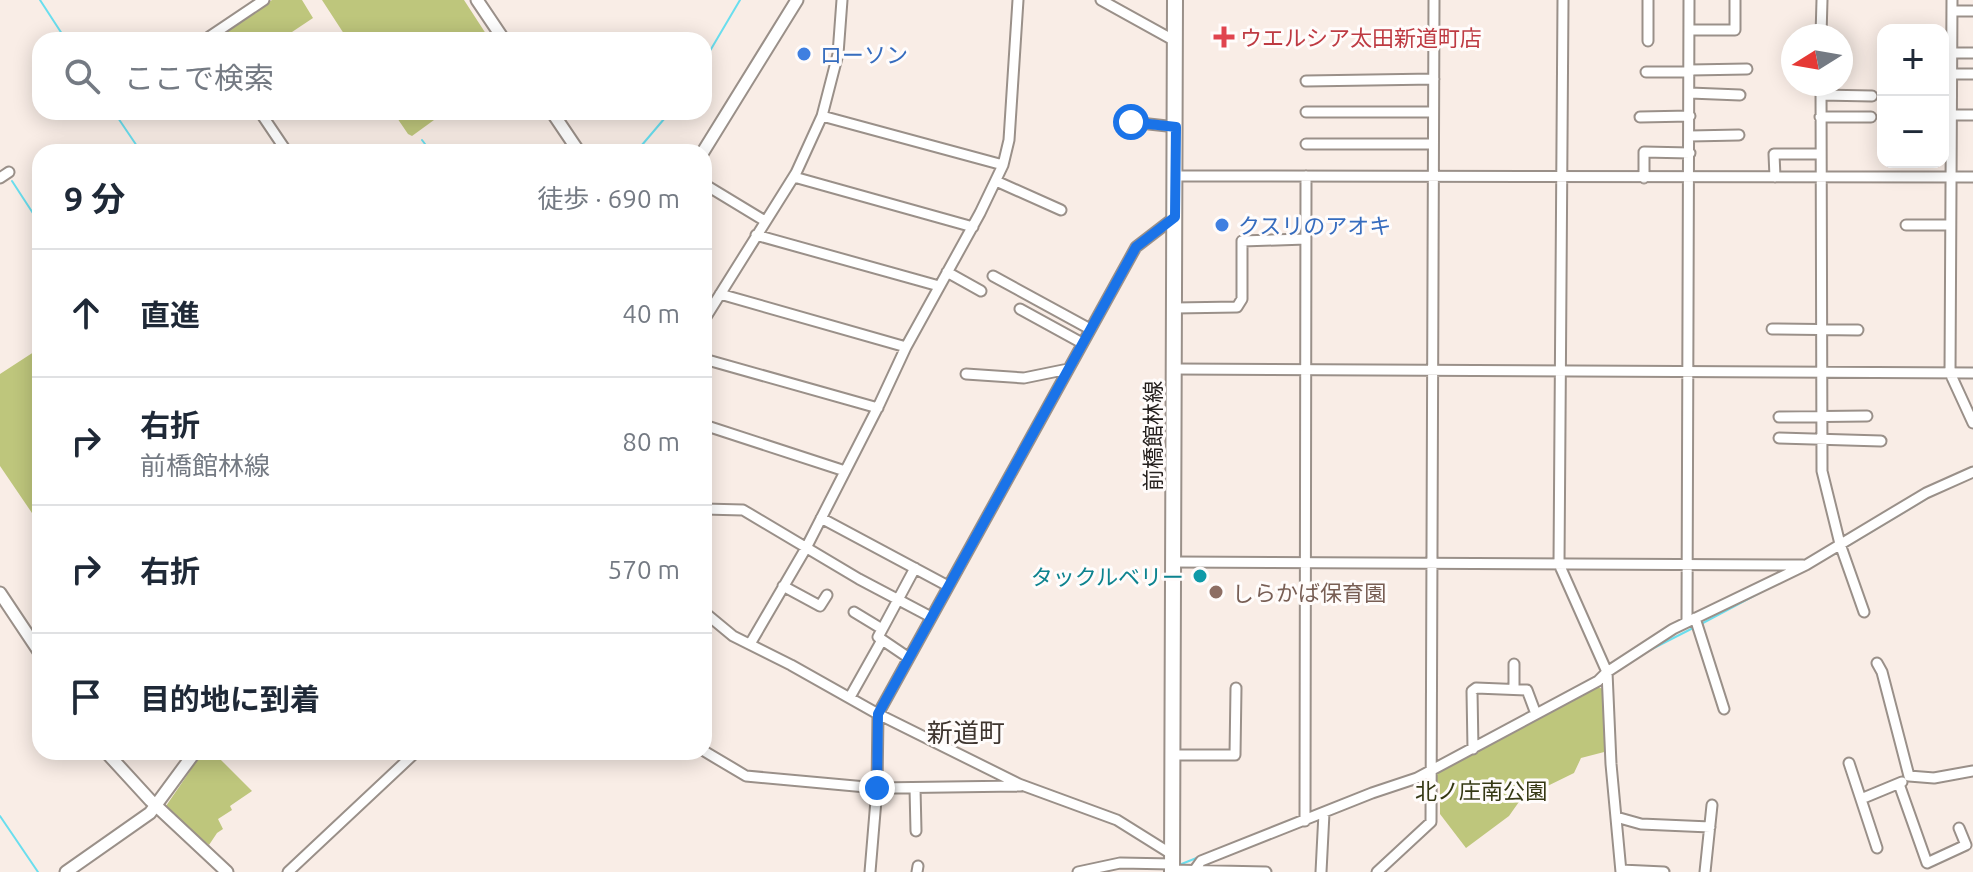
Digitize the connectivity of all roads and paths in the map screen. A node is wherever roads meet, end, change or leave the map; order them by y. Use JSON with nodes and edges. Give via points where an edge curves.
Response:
{"nodes":[{"id":1,"x":264,"y":0,"type":"edge"},
{"id":2,"x":477,"y":0,"type":"edge"},
{"id":3,"x":797,"y":0,"type":"edge"},
{"id":4,"x":842,"y":0,"type":"edge"},
{"id":5,"x":1018,"y":0,"type":"edge"},
{"id":6,"x":1101,"y":0,"type":"edge"},
{"id":7,"x":1175,"y":0,"type":"edge"},
{"id":8,"x":1434,"y":0,"type":"edge"},
{"id":9,"x":1563,"y":0,"type":"edge"},
{"id":10,"x":1648,"y":0,"type":"edge"},
{"id":11,"x":1689,"y":0,"type":"edge"},
{"id":12,"x":1735,"y":0,"type":"edge"},
{"id":13,"x":1822,"y":0,"type":"edge"},
{"id":14,"x":1952,"y":0,"type":"edge"},
{"id":15,"x":1952,"y":11,"type":"junction"},
{"id":16,"x":1973,"y":11,"type":"edge"},
{"id":17,"x":1821,"y":24,"type":"edge"},
{"id":18,"x":1690,"y":30,"type":"junction"},
{"id":19,"x":216,"y":32,"type":"edge"},
{"id":20,"x":499,"y":32,"type":"edge"},
{"id":21,"x":1175,"y":41,"type":"junction"},
{"id":22,"x":1648,"y":41,"type":"dead end"},
{"id":23,"x":1952,"y":53,"type":"junction"},
{"id":24,"x":1973,"y":53,"type":"edge"},
{"id":25,"x":1747,"y":69,"type":"dead end"},
{"id":26,"x":1690,"y":71,"type":"junction"},
{"id":27,"x":1646,"y":72,"type":"dead end"},
{"id":28,"x":1952,"y":74,"type":"junction"},
{"id":29,"x":1973,"y":74,"type":"edge"},
{"id":30,"x":1434,"y":79,"type":"junction"},
{"id":31,"x":1306,"y":81,"type":"dead end"},
{"id":32,"x":1690,"y":93,"type":"junction"},
{"id":33,"x":1740,"y":95,"type":"dead end"},
{"id":34,"x":1821,"y":96,"type":"edge"},
{"id":35,"x":1853,"y":96,"type":"edge"},
{"id":36,"x":1872,"y":96,"type":"dead end"},
{"id":37,"x":1306,"y":112,"type":"dead end"},
{"id":38,"x":1433,"y":112,"type":"junction"},
{"id":39,"x":1952,"y":115,"type":"junction"},
{"id":40,"x":1973,"y":115,"type":"edge"},
{"id":41,"x":822,"y":116,"type":"junction"},
{"id":42,"x":1690,"y":116,"type":"junction"},
{"id":43,"x":1640,"y":117,"type":"dead end"},
{"id":44,"x":1820,"y":117,"type":"junction"},
{"id":45,"x":1871,"y":117,"type":"dead end"},
{"id":46,"x":265,"y":120,"type":"edge"},
{"id":47,"x":557,"y":120,"type":"edge"},
{"id":48,"x":1131,"y":122,"type":"dead end"},
{"id":49,"x":1176,"y":127,"type":"junction"},
{"id":50,"x":1739,"y":135,"type":"dead end"},
{"id":51,"x":1690,"y":136,"type":"junction"},
{"id":52,"x":282,"y":144,"type":"edge"},
{"id":53,"x":574,"y":144,"type":"edge"},
{"id":54,"x":708,"y":144,"type":"edge"},
{"id":55,"x":1306,"y":144,"type":"dead end"},
{"id":56,"x":1433,"y":144,"type":"junction"},
{"id":57,"x":1690,"y":153,"type":"junction"},
{"id":58,"x":1821,"y":154,"type":"junction"},
{"id":59,"x":1003,"y":165,"type":"junction"},
{"id":60,"x":1175,"y":176,"type":"junction"},
{"id":61,"x":1306,"y":176,"type":"junction"},
{"id":62,"x":1690,"y":176,"type":"junction"},
{"id":63,"x":1822,"y":176,"type":"junction"},
{"id":64,"x":794,"y":177,"type":"junction"},
{"id":65,"x":1433,"y":177,"type":"junction"},
{"id":66,"x":1775,"y":177,"type":"junction"},
{"id":67,"x":1952,"y":177,"type":"junction"},
{"id":68,"x":1973,"y":177,"type":"edge"},
{"id":69,"x":1562,"y":178,"type":"junction"},
{"id":70,"x":1644,"y":178,"type":"junction"},
{"id":71,"x":996,"y":181,"type":"junction"},
{"id":72,"x":712,"y":189,"type":"edge"},
{"id":73,"x":1061,"y":210,"type":"dead end"},
{"id":74,"x":1175,"y":217,"type":"junction"},
{"id":75,"x":765,"y":221,"type":"junction"},
{"id":76,"x":1906,"y":225,"type":"dead end"},
{"id":77,"x":1950,"y":225,"type":"junction"},
{"id":78,"x":973,"y":227,"type":"junction"},
{"id":79,"x":756,"y":235,"type":"junction"},
{"id":80,"x":1306,"y":239,"type":"junction"},
{"id":81,"x":947,"y":272,"type":"junction"},
{"id":82,"x":993,"y":276,"type":"dead end"},
{"id":83,"x":939,"y":286,"type":"junction"},
{"id":84,"x":981,"y":291,"type":"dead end"},
{"id":85,"x":720,"y":294,"type":"junction"},
{"id":86,"x":712,"y":307,"type":"edge"},
{"id":87,"x":1175,"y":308,"type":"junction"},
{"id":88,"x":1020,"y":309,"type":"dead end"},
{"id":89,"x":1090,"y":329,"type":"junction"},
{"id":90,"x":1772,"y":329,"type":"dead end"},
{"id":91,"x":1821,"y":330,"type":"junction"},
{"id":92,"x":1858,"y":330,"type":"dead end"},
{"id":93,"x":1082,"y":343,"type":"junction"},
{"id":94,"x":906,"y":347,"type":"junction"},
{"id":95,"x":712,"y":361,"type":"edge"},
{"id":96,"x":1068,"y":369,"type":"junction"},
{"id":97,"x":1175,"y":369,"type":"junction"},
{"id":98,"x":1306,"y":370,"type":"junction"},
{"id":99,"x":1433,"y":370,"type":"junction"},
{"id":100,"x":1561,"y":371,"type":"junction"},
{"id":101,"x":1821,"y":371,"type":"junction"},
{"id":102,"x":1688,"y":372,"type":"junction"},
{"id":103,"x":1950,"y":373,"type":"junction"},
{"id":104,"x":1973,"y":373,"type":"edge"},
{"id":105,"x":966,"y":374,"type":"dead end"},
{"id":106,"x":878,"y":408,"type":"junction"},
{"id":107,"x":1822,"y":416,"type":"junction"},
{"id":108,"x":1867,"y":416,"type":"dead end"},
{"id":109,"x":1779,"y":417,"type":"dead end"},
{"id":110,"x":1973,"y":423,"type":"edge"},
{"id":111,"x":712,"y":428,"type":"edge"},
{"id":112,"x":1779,"y":438,"type":"dead end"},
{"id":113,"x":1821,"y":438,"type":"junction"},
{"id":114,"x":1881,"y":441,"type":"dead end"},
{"id":115,"x":845,"y":471,"type":"junction"},
{"id":116,"x":1973,"y":472,"type":"edge"},
{"id":117,"x":712,"y":509,"type":"edge"},
{"id":118,"x":821,"y":518,"type":"junction"},
{"id":119,"x":1840,"y":544,"type":"junction"},
{"id":120,"x":806,"y":548,"type":"junction"},
{"id":121,"x":1174,"y":562,"type":"junction"},
{"id":122,"x":1305,"y":562,"type":"junction"},
{"id":123,"x":1433,"y":563,"type":"junction"},
{"id":124,"x":1559,"y":564,"type":"junction"},
{"id":125,"x":1688,"y":565,"type":"junction"},
{"id":126,"x":1806,"y":565,"type":"junction"},
{"id":127,"x":915,"y":568,"type":"junction"},
{"id":128,"x":783,"y":586,"type":"junction"},
{"id":129,"x":948,"y":586,"type":"junction"},
{"id":130,"x":0,"y":593,"type":"edge"},
{"id":131,"x":827,"y":595,"type":"dead end"},
{"id":132,"x":897,"y":600,"type":"junction"},
{"id":133,"x":854,"y":612,"type":"dead end"},
{"id":134,"x":1864,"y":612,"type":"dead end"},
{"id":135,"x":931,"y":617,"type":"junction"},
{"id":136,"x":712,"y":619,"type":"edge"},
{"id":137,"x":1691,"y":620,"type":"junction"},
{"id":138,"x":882,"y":629,"type":"junction"},
{"id":139,"x":882,"y":640,"type":"junction"},
{"id":140,"x":32,"y":641,"type":"edge"},
{"id":141,"x":750,"y":644,"type":"junction"},
{"id":142,"x":909,"y":658,"type":"junction"},
{"id":143,"x":1877,"y":663,"type":"dead end"},
{"id":144,"x":1514,"y":664,"type":"dead end"},
{"id":145,"x":1607,"y":672,"type":"junction"},
{"id":146,"x":1236,"y":688,"type":"dead end"},
{"id":147,"x":1514,"y":688,"type":"junction"},
{"id":148,"x":850,"y":697,"type":"junction"},
{"id":149,"x":1724,"y":709,"type":"dead end"},
{"id":150,"x":878,"y":714,"type":"junction"},
{"id":151,"x":1536,"y":714,"type":"junction"},
{"id":152,"x":1473,"y":749,"type":"junction"},
{"id":153,"x":1174,"y":755,"type":"junction"},
{"id":154,"x":712,"y":756,"type":"edge"},
{"id":155,"x":111,"y":760,"type":"edge"},
{"id":156,"x":189,"y":760,"type":"edge"},
{"id":157,"x":408,"y":760,"type":"edge"},
{"id":158,"x":1849,"y":763,"type":"dead end"},
{"id":159,"x":1432,"y":769,"type":"junction"},
{"id":160,"x":1973,"y":771,"type":"edge"},
{"id":161,"x":1909,"y":776,"type":"junction"},
{"id":162,"x":1899,"y":784,"type":"junction"},
{"id":163,"x":1024,"y":786,"type":"junction"},
{"id":164,"x":877,"y":788,"type":"junction"},
{"id":165,"x":915,"y":788,"type":"junction"},
{"id":166,"x":1861,"y":799,"type":"junction"},
{"id":167,"x":1712,"y":805,"type":"dead end"},
{"id":168,"x":155,"y":806,"type":"junction"},
{"id":169,"x":1324,"y":813,"type":"junction"},
{"id":170,"x":1616,"y":817,"type":"junction"},
{"id":171,"x":1305,"y":821,"type":"junction"},
{"id":172,"x":1710,"y":827,"type":"junction"},
{"id":173,"x":1959,"y":828,"type":"dead end"},
{"id":174,"x":916,"y":831,"type":"dead end"},
{"id":175,"x":1969,"y":844,"type":"edge"},
{"id":176,"x":1877,"y":848,"type":"dead end"},
{"id":177,"x":1173,"y":867,"type":"edge"},
{"id":178,"x":1196,"y":868,"type":"junction"},
{"id":179,"x":294,"y":870,"type":"edge"},
{"id":180,"x":1621,"y":871,"type":"edge"},
{"id":181,"x":66,"y":872,"type":"edge"},
{"id":182,"x":227,"y":872,"type":"edge"},
{"id":183,"x":870,"y":872,"type":"edge"},
{"id":184,"x":1078,"y":872,"type":"edge"},
{"id":185,"x":1266,"y":872,"type":"edge"},
{"id":186,"x":1321,"y":872,"type":"edge"},
{"id":187,"x":1377,"y":872,"type":"edge"},
{"id":188,"x":1664,"y":872,"type":"edge"},
{"id":189,"x":1705,"y":872,"type":"edge"}],
"edges":[{"from":1,"to":19,"type":"street"},
{"from":2,"to":20,"type":"street"},
{"from":3,"to":54,"type":"street"},
{"from":4,"to":41,"type":"street","via":[[838,54]]},
{"from":5,"to":59,"type":"street"},
{"from":6,"to":21,"type":"street"},
{"from":7,"to":21,"type":"main road","name":"前橋館林線"},
{"from":8,"to":30,"type":"street"},
{"from":9,"to":69,"type":"street"},
{"from":10,"to":22,"type":"street"},
{"from":11,"to":18,"type":"street"},
{"from":12,"to":18,"type":"street","via":[[1735,30]]},
{"from":13,"to":17,"type":"street"},
{"from":14,"to":15,"type":"street"},
{"from":15,"to":16,"type":"street"},
{"from":15,"to":23,"type":"street"},
{"from":18,"to":26,"type":"street"},
{"from":21,"to":49,"type":"main road","name":"前橋館林線"},
{"from":23,"to":24,"type":"street"},
{"from":23,"to":28,"type":"street"},
{"from":25,"to":26,"type":"street"},
{"from":26,"to":27,"type":"street"},
{"from":26,"to":32,"type":"street"},
{"from":28,"to":29,"type":"street"},
{"from":28,"to":39,"type":"street"},
{"from":30,"to":31,"type":"street"},
{"from":30,"to":38,"type":"street"},
{"from":32,"to":33,"type":"street"},
{"from":32,"to":42,"type":"street"},
{"from":34,"to":44,"type":"street"},
{"from":35,"to":36,"type":"street"},
{"from":37,"to":38,"type":"street"},
{"from":38,"to":56,"type":"street"},
{"from":39,"to":40,"type":"street"},
{"from":39,"to":67,"type":"street"},
{"from":41,"to":59,"type":"street"},
{"from":41,"to":64,"type":"street"},
{"from":42,"to":43,"type":"street"},
{"from":42,"to":51,"type":"street"},
{"from":44,"to":45,"type":"street"},
{"from":44,"to":58,"type":"street"},
{"from":46,"to":52,"type":"street"},
{"from":47,"to":53,"type":"street"},
{"from":48,"to":49,"type":"street"},
{"from":49,"to":60,"type":"main road","name":"前橋館林線"},
{"from":50,"to":51,"type":"street"},
{"from":51,"to":57,"type":"street"},
{"from":55,"to":56,"type":"street"},
{"from":56,"to":65,"type":"street"},
{"from":57,"to":62,"type":"street"},
{"from":57,"to":70,"type":"street","via":[[1644,152]]},
{"from":58,"to":63,"type":"street"},
{"from":58,"to":66,"type":"street","via":[[1774,154]]},
{"from":59,"to":71,"type":"street"},
{"from":60,"to":61,"type":"street"},
{"from":60,"to":74,"type":"main road","name":"前橋館林線"},
{"from":61,"to":65,"type":"street"},
{"from":61,"to":80,"type":"street"},
{"from":62,"to":66,"type":"street"},
{"from":62,"to":70,"type":"street"},
{"from":62,"to":102,"type":"street"},
{"from":63,"to":66,"type":"street"},
{"from":63,"to":67,"type":"street"},
{"from":63,"to":91,"type":"street"},
{"from":64,"to":75,"type":"street"},
{"from":64,"to":78,"type":"street"},
{"from":65,"to":69,"type":"street"},
{"from":65,"to":99,"type":"street"},
{"from":67,"to":68,"type":"street"},
{"from":67,"to":77,"type":"street"},
{"from":69,"to":70,"type":"street"},
{"from":69,"to":100,"type":"street"},
{"from":71,"to":73,"type":"street"},
{"from":71,"to":78,"type":"street"},
{"from":72,"to":75,"type":"street"},
{"from":74,"to":87,"type":"main road","name":"前橋館林線"},
{"from":74,"to":89,"type":"street","via":[[1136,247]]},
{"from":75,"to":79,"type":"street"},
{"from":76,"to":77,"type":"street"},
{"from":77,"to":103,"type":"street"},
{"from":78,"to":81,"type":"street"},
{"from":79,"to":83,"type":"street"},
{"from":79,"to":85,"type":"street"},
{"from":80,"to":87,"type":"street","via":[[1242,241],[1242,299],[1237,307]]},
{"from":80,"to":98,"type":"street"},
{"from":81,"to":83,"type":"street"},
{"from":81,"to":84,"type":"street"},
{"from":82,"to":89,"type":"street"},
{"from":83,"to":94,"type":"street"},
{"from":85,"to":86,"type":"street"},
{"from":85,"to":94,"type":"street"},
{"from":87,"to":97,"type":"main road","name":"前橋館林線"},
{"from":88,"to":93,"type":"street"},
{"from":89,"to":93,"type":"street"},
{"from":90,"to":91,"type":"street"},
{"from":91,"to":92,"type":"street"},
{"from":91,"to":101,"type":"street"},
{"from":93,"to":96,"type":"street"},
{"from":94,"to":106,"type":"street"},
{"from":95,"to":106,"type":"street"},
{"from":96,"to":105,"type":"street","via":[[1024,378]]},
{"from":96,"to":129,"type":"street"},
{"from":97,"to":98,"type":"street"},
{"from":97,"to":121,"type":"main road","name":"前橋館林線"},
{"from":98,"to":99,"type":"street"},
{"from":98,"to":122,"type":"street"},
{"from":99,"to":100,"type":"street"},
{"from":99,"to":123,"type":"street"},
{"from":100,"to":102,"type":"street"},
{"from":100,"to":124,"type":"street"},
{"from":101,"to":102,"type":"street"},
{"from":101,"to":103,"type":"street"},
{"from":101,"to":107,"type":"street"},
{"from":102,"to":125,"type":"street"},
{"from":103,"to":104,"type":"street"},
{"from":103,"to":110,"type":"street"},
{"from":106,"to":115,"type":"street"},
{"from":107,"to":108,"type":"street"},
{"from":107,"to":109,"type":"street"},
{"from":107,"to":113,"type":"street"},
{"from":111,"to":115,"type":"street"},
{"from":112,"to":113,"type":"street"},
{"from":113,"to":114,"type":"street"},
{"from":113,"to":119,"type":"street","via":[[1822,471]]},
{"from":115,"to":118,"type":"street"},
{"from":116,"to":119,"type":"street"},
{"from":117,"to":120,"type":"street","via":[[743,510]]},
{"from":118,"to":120,"type":"street"},
{"from":118,"to":127,"type":"street"},
{"from":119,"to":126,"type":"street"},
{"from":119,"to":134,"type":"street"},
{"from":120,"to":128,"type":"street"},
{"from":120,"to":132,"type":"street"},
{"from":121,"to":122,"type":"street"},
{"from":121,"to":153,"type":"main road","name":"前橋館林線"},
{"from":122,"to":123,"type":"street"},
{"from":122,"to":171,"type":"street"},
{"from":123,"to":124,"type":"street"},
{"from":123,"to":159,"type":"street"},
{"from":124,"to":125,"type":"street"},
{"from":124,"to":145,"type":"street"},
{"from":125,"to":126,"type":"street"},
{"from":125,"to":137,"type":"street"},
{"from":126,"to":137,"type":"street"},
{"from":127,"to":129,"type":"street"},
{"from":127,"to":132,"type":"street"},
{"from":128,"to":131,"type":"street","via":[[820,606]]},
{"from":128,"to":141,"type":"street"},
{"from":129,"to":135,"type":"street"},
{"from":130,"to":140,"type":"street"},
{"from":132,"to":135,"type":"street"},
{"from":132,"to":138,"type":"street"},
{"from":133,"to":138,"type":"street"},
{"from":135,"to":142,"type":"street"},
{"from":136,"to":141,"type":"street"},
{"from":137,"to":145,"type":"street"},
{"from":137,"to":149,"type":"street"},
{"from":138,"to":139,"type":"street"},
{"from":139,"to":142,"type":"street"},
{"from":139,"to":148,"type":"street"},
{"from":141,"to":148,"type":"street"},
{"from":142,"to":150,"type":"street"},
{"from":143,"to":161,"type":"street"},
{"from":144,"to":147,"type":"street"},
{"from":145,"to":151,"type":"street"},
{"from":145,"to":170,"type":"street"},
{"from":146,"to":153,"type":"street","via":[[1235,755]]},
{"from":147,"to":151,"type":"street","via":[[1527,690]]},
{"from":147,"to":152,"type":"street","via":[[1472,691]]},
{"from":148,"to":150,"type":"street"},
{"from":150,"to":163,"type":"street"},
{"from":150,"to":164,"type":"street"},
{"from":151,"to":152,"type":"street"},
{"from":152,"to":159,"type":"street"},
{"from":153,"to":177,"type":"main road","name":"前橋館林線"},
{"from":154,"to":164,"type":"street","via":[[746,776]]},
{"from":155,"to":168,"type":"street"},
{"from":156,"to":168,"type":"street"},
{"from":157,"to":179,"type":"street"},
{"from":158,"to":166,"type":"street"},
{"from":159,"to":169,"type":"street"},
{"from":159,"to":187,"type":"street","via":[[1431,822]]},
{"from":160,"to":161,"type":"street"},
{"from":161,"to":162,"type":"street"},
{"from":162,"to":166,"type":"street"},
{"from":162,"to":175,"type":"street","via":[[1927,863]]},
{"from":163,"to":165,"type":"street"},
{"from":163,"to":177,"type":"street","via":[[1117,820]]},
{"from":164,"to":165,"type":"street"},
{"from":164,"to":183,"type":"street"},
{"from":165,"to":174,"type":"street"},
{"from":166,"to":176,"type":"street"},
{"from":167,"to":172,"type":"street"},
{"from":168,"to":181,"type":"street"},
{"from":168,"to":182,"type":"street"},
{"from":169,"to":171,"type":"street"},
{"from":169,"to":186,"type":"street"},
{"from":170,"to":172,"type":"street","via":[[1641,824]]},
{"from":170,"to":180,"type":"street"},
{"from":171,"to":178,"type":"street","via":[[1201,861]]},
{"from":172,"to":189,"type":"street"},
{"from":173,"to":175,"type":"street"},
{"from":177,"to":178,"type":"street"},
{"from":177,"to":184,"type":"street","via":[[1120,863]]},
{"from":178,"to":185,"type":"street"},
{"from":180,"to":188,"type":"street"}]}
